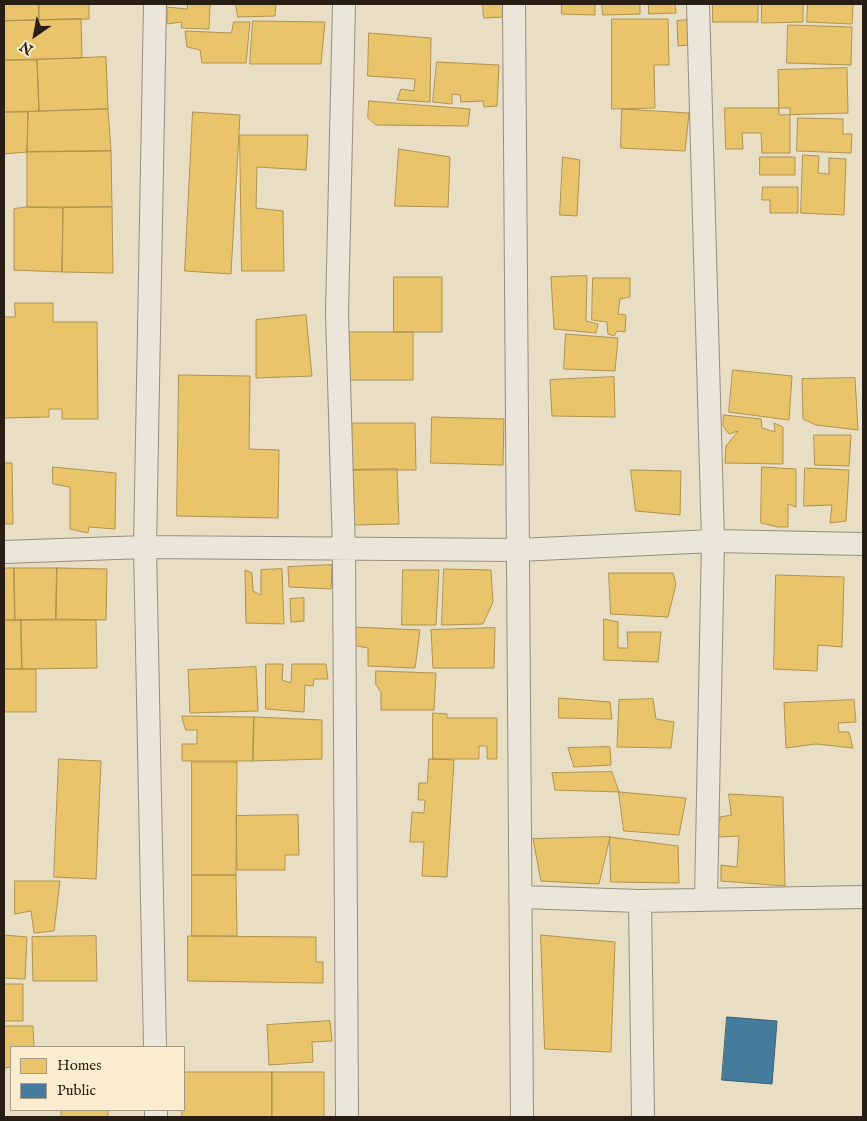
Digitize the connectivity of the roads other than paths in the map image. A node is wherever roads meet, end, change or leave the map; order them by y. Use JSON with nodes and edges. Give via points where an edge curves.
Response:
{"nodes":[{"id":1,"x":155,"y":4,"type":"edge"},
{"id":2,"x":344,"y":4,"type":"edge"},
{"id":3,"x":514,"y":4,"type":"edge"},
{"id":4,"x":698,"y":4,"type":"edge"},
{"id":5,"x":713,"y":541,"type":"junction"},
{"id":6,"x":863,"y":544,"type":"edge"},
{"id":7,"x":145,"y":547,"type":"junction"},
{"id":8,"x":344,"y":550,"type":"junction"},
{"id":9,"x":518,"y":550,"type":"junction"},
{"id":10,"x":4,"y":552,"type":"edge"},
{"id":11,"x":521,"y":897,"type":"junction"},
{"id":12,"x":863,"y":897,"type":"edge"},
{"id":13,"x":706,"y":899,"type":"junction"},
{"id":14,"x":640,"y":901,"type":"junction"},
{"id":15,"x":155,"y":1046,"type":"edge"},
{"id":16,"x":347,"y":1117,"type":"edge"},
{"id":17,"x":522,"y":1117,"type":"edge"},
{"id":18,"x":643,"y":1117,"type":"edge"}],
"edges":[{"from":1,"to":7,"type":"street"},
{"from":2,"to":8,"type":"street","via":[[338,313]]},
{"from":3,"to":9,"type":"street"},
{"from":4,"to":5,"type":"street"},
{"from":5,"to":6,"type":"street"},
{"from":5,"to":9,"type":"street"},
{"from":5,"to":13,"type":"street"},
{"from":7,"to":8,"type":"street"},
{"from":7,"to":10,"type":"street"},
{"from":7,"to":15,"type":"street"},
{"from":8,"to":9,"type":"street"},
{"from":8,"to":16,"type":"street"},
{"from":9,"to":11,"type":"street"},
{"from":11,"to":14,"type":"street"},
{"from":11,"to":17,"type":"street"},
{"from":12,"to":13,"type":"street"},
{"from":13,"to":14,"type":"street"},
{"from":14,"to":18,"type":"street"}]}
